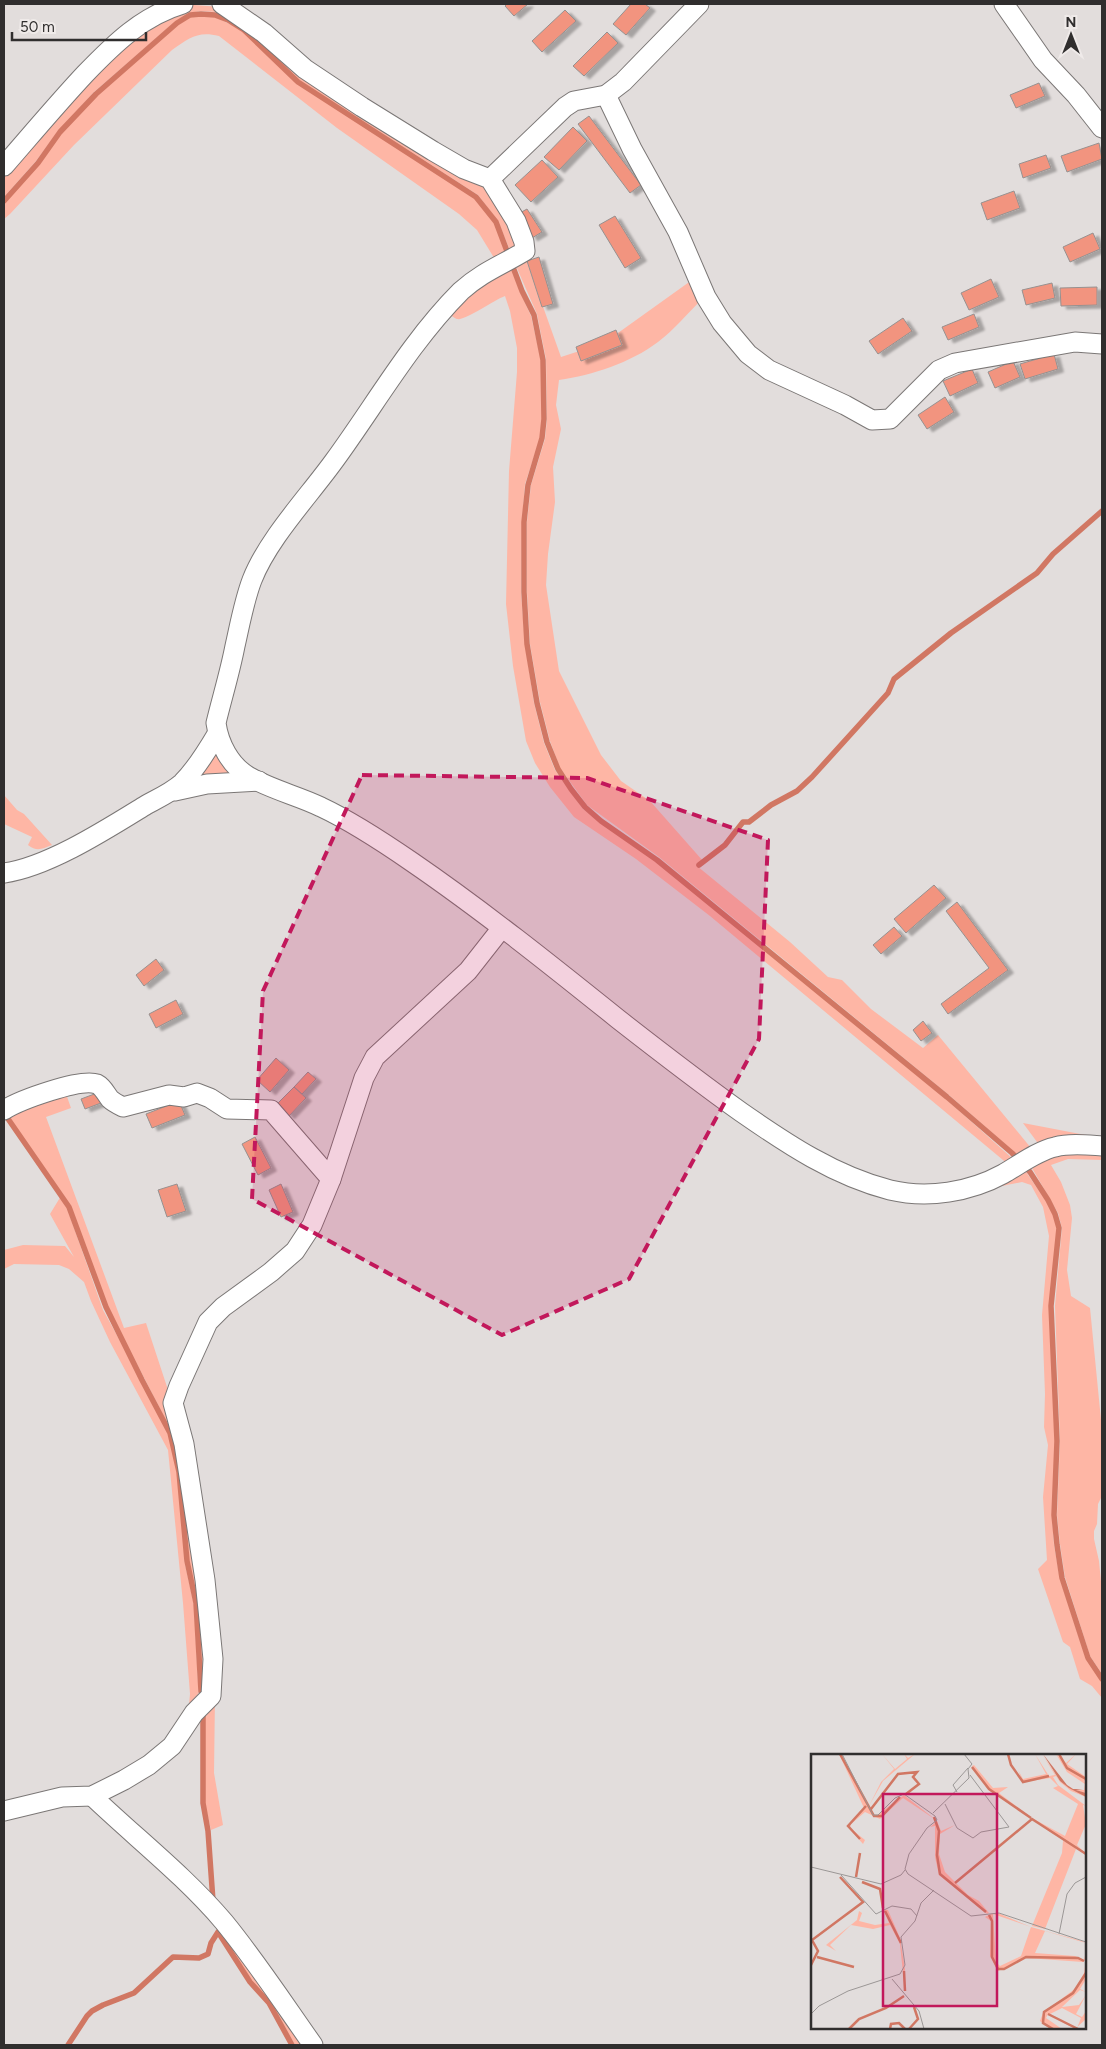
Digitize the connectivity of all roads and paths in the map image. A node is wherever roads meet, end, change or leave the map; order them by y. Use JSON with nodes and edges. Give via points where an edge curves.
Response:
{"nodes":[{"id":1,"x":183,"y":4,"type":"edge"},
{"id":2,"x":222,"y":4,"type":"edge"},
{"id":3,"x":699,"y":4,"type":"edge"},
{"id":4,"x":1004,"y":4,"type":"edge"},
{"id":5,"x":606,"y":95,"type":"junction"},
{"id":6,"x":1102,"y":128,"type":"edge"},
{"id":7,"x":4,"y":166,"type":"edge"},
{"id":8,"x":490,"y":179,"type":"junction"},
{"id":9,"x":1102,"y":344,"type":"edge"},
{"id":10,"x":217,"y":734,"type":"junction"},
{"id":11,"x":260,"y":781,"type":"junction"},
{"id":12,"x":164,"y":794,"type":"junction"},
{"id":13,"x":4,"y":873,"type":"edge"},
{"id":14,"x":501,"y":928,"type":"junction"},
{"id":15,"x":4,"y":1110,"type":"edge"},
{"id":16,"x":1102,"y":1146,"type":"edge"},
{"id":17,"x":331,"y":1179,"type":"junction"},
{"id":18,"x":92,"y":1796,"type":"junction"},
{"id":19,"x":4,"y":1811,"type":"edge"},
{"id":20,"x":313,"y":2045,"type":"edge"}],
"edges":[{"from":1,"to":7,"type":"street","via":[[155,14],[121,38],[60,100]]},
{"from":2,"to":8,"type":"street","via":[[264,33],[306,69],[362,107],[464,169]]},
{"from":3,"to":5,"type":"street","via":[[623,82]]},
{"from":4,"to":6,"type":"street","via":[[1043,60]]},
{"from":5,"to":8,"type":"street","via":[[574,101],[565,107]]},
{"from":5,"to":9,"type":"street","via":[[678,232],[706,297],[722,323],[748,354],[769,370],[872,420],[890,419],[939,370],[955,363],[1075,342]]},
{"from":8,"to":10,"type":"street","via":[[512,214],[525,250],[481,274],[425,332],[285,525],[253,578],[246,599],[216,724]]},
{"from":10,"to":11,"type":"street","via":[[231,760],[248,776]]},
{"from":10,"to":12,"type":"street","via":[[191,774]]},
{"from":11,"to":12,"type":"street","via":[[189,786]]},
{"from":11,"to":14,"type":"street","via":[[319,806],[364,831],[413,862]]},
{"from":12,"to":13,"type":"street","via":[[64,851]]},
{"from":14,"to":16,"type":"street","via":[[687,1074],[785,1143],[856,1179],[893,1190],[959,1191],[1053,1147]]},
{"from":14,"to":17,"type":"street","via":[[468,971],[375,1057],[364,1078]]},
{"from":15,"to":17,"type":"street","via":[[15,1103],[90,1082],[100,1085],[111,1100],[123,1107],[169,1094],[184,1097],[197,1093],[227,1109],[271,1110]]},
{"from":17,"to":18,"type":"street","via":[[312,1225],[295,1251],[208,1322],[173,1404],[184,1444],[205,1580],[213,1660],[212,1696],[194,1713],[172,1746],[149,1765]]},
{"from":18,"to":19,"type":"street","via":[[62,1797]]},
{"from":18,"to":20,"type":"street","via":[[223,1922]]}]}
